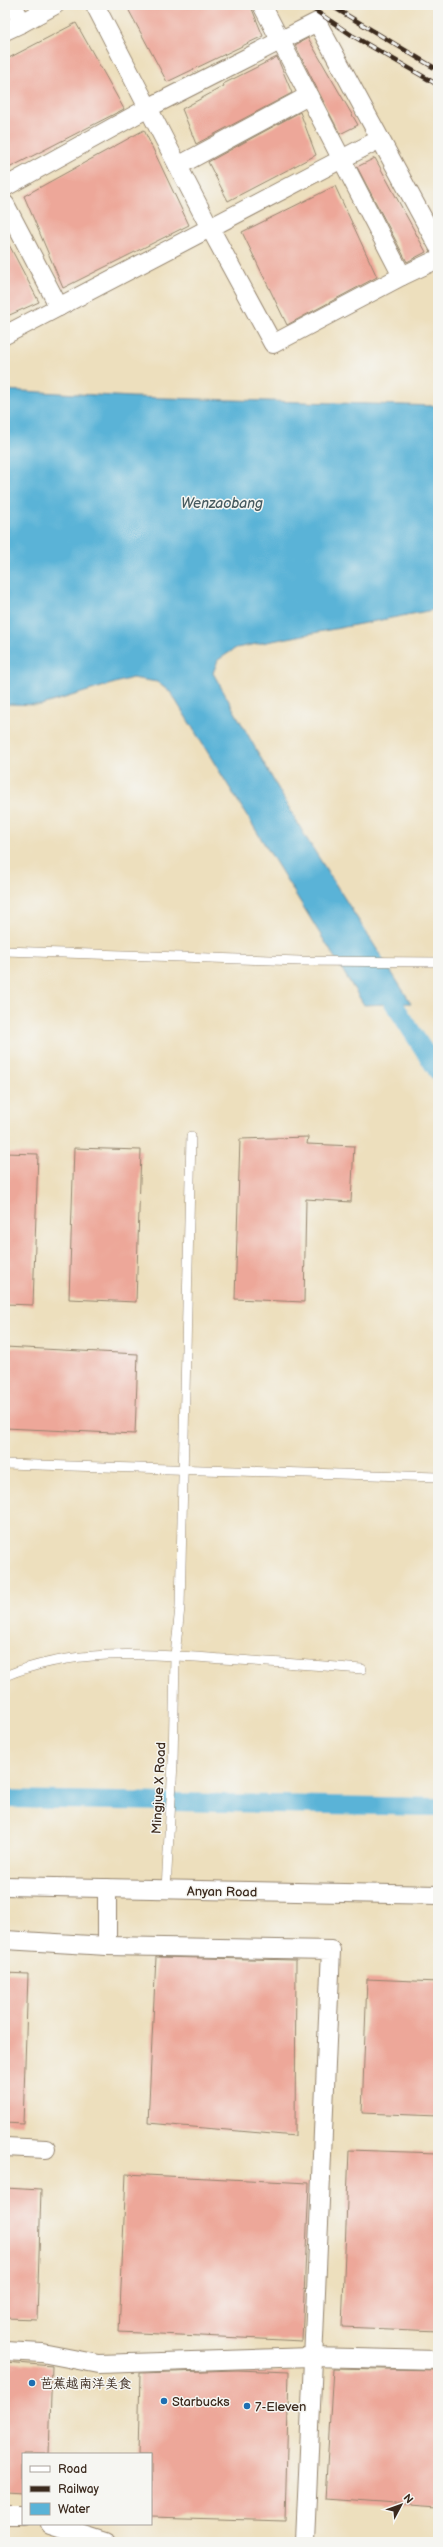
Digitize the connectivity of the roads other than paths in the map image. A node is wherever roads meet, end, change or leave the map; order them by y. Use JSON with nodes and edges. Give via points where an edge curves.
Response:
{"nodes":[{"id":1,"x":13,"y":5,"type":"edge"},
{"id":2,"x":54,"y":5,"type":"edge"},
{"id":3,"x":95,"y":5,"type":"edge"},
{"id":4,"x":262,"y":5,"type":"edge"},
{"id":5,"x":22,"y":23,"type":"junction"},
{"id":6,"x":5,"y":31,"type":"edge"},
{"id":7,"x":280,"y":41,"type":"junction"},
{"id":8,"x":308,"y":96,"type":"junction"},
{"id":9,"x":148,"y":108,"type":"junction"},
{"id":10,"x":380,"y":139,"type":"junction"},
{"id":11,"x":340,"y":159,"type":"junction"},
{"id":12,"x":178,"y":166,"type":"junction"},
{"id":13,"x":5,"y":187,"type":"edge"},
{"id":14,"x":5,"y":204,"type":"edge"},
{"id":15,"x":210,"y":228,"type":"junction"},
{"id":16,"x":438,"y":246,"type":"edge"},
{"id":17,"x":438,"y":259,"type":"edge"},
{"id":18,"x":402,"y":276,"type":"junction"},
{"id":19,"x":59,"y":307,"type":"junction"},
{"id":20,"x":5,"y":336,"type":"edge"},
{"id":21,"x":5,"y":951,"type":"edge"},
{"id":22,"x":435,"y":962,"type":"edge"},
{"id":23,"x":191,"y":1136,"type":"dead end"},
{"id":24,"x":5,"y":1464,"type":"edge"},
{"id":25,"x":183,"y":1469,"type":"junction"},
{"id":26,"x":438,"y":1477,"type":"edge"},
{"id":27,"x":175,"y":1656,"type":"junction"},
{"id":28,"x":362,"y":1669,"type":"dead end"},
{"id":29,"x":5,"y":1676,"type":"edge"},
{"id":30,"x":5,"y":1886,"type":"edge"},
{"id":31,"x":107,"y":1888,"type":"junction"},
{"id":32,"x":166,"y":1889,"type":"junction"},
{"id":33,"x":438,"y":1895,"type":"edge"},
{"id":34,"x":5,"y":1940,"type":"edge"},
{"id":35,"x":107,"y":1946,"type":"junction"},
{"id":36,"x":5,"y":2146,"type":"edge"},
{"id":37,"x":46,"y":2149,"type":"dead end"},
{"id":38,"x":5,"y":2351,"type":"edge"},
{"id":39,"x":311,"y":2357,"type":"junction"},
{"id":40,"x":438,"y":2360,"type":"edge"},
{"id":41,"x":5,"y":2516,"type":"edge"},
{"id":42,"x":22,"y":2516,"type":"edge"},
{"id":43,"x":53,"y":2525,"type":"edge"},
{"id":44,"x":106,"y":2542,"type":"edge"},
{"id":45,"x":305,"y":2542,"type":"edge"}],
"edges":[{"from":1,"to":5,"type":"street"},
{"from":2,"to":5,"type":"street"},
{"from":3,"to":9,"type":"street"},
{"from":4,"to":7,"type":"street"},
{"from":5,"to":6,"type":"street"},
{"from":7,"to":8,"type":"street"},
{"from":7,"to":9,"type":"street"},
{"from":7,"to":10,"type":"street","via":[[317,22]]},
{"from":8,"to":11,"type":"street"},
{"from":8,"to":12,"type":"street"},
{"from":9,"to":12,"type":"street"},
{"from":9,"to":13,"type":"street"},
{"from":10,"to":11,"type":"street"},
{"from":10,"to":16,"type":"street"},
{"from":11,"to":15,"type":"street"},
{"from":11,"to":18,"type":"street"},
{"from":12,"to":15,"type":"street"},
{"from":14,"to":19,"type":"street"},
{"from":15,"to":18,"type":"street","via":[[273,344]]},
{"from":15,"to":19,"type":"street"},
{"from":17,"to":18,"type":"street"},
{"from":19,"to":20,"type":"street"},
{"from":21,"to":22,"type":"lane","via":[[300,961]]},
{"from":23,"to":25,"type":"lane","name":"Mingjue X Road"},
{"from":24,"to":25,"type":"lane"},
{"from":25,"to":26,"type":"lane"},
{"from":25,"to":27,"type":"lane","name":"Mingjue X Road","via":[[180,1607]]},
{"from":27,"to":28,"type":"lane"},
{"from":27,"to":29,"type":"lane","via":[[86,1655],[24,1668]]},
{"from":27,"to":32,"type":"lane","name":"Mingjue X Road","via":[[176,1688]]},
{"from":30,"to":31,"type":"street","name":"Anyan Road"},
{"from":31,"to":32,"type":"street","name":"Anyan Road"},
{"from":31,"to":35,"type":"street"},
{"from":32,"to":33,"type":"street","name":"Anyan Road"},
{"from":34,"to":35,"type":"street"},
{"from":35,"to":39,"type":"street","via":[[331,1950]]},
{"from":36,"to":37,"type":"street"},
{"from":38,"to":39,"type":"street","via":[[42,2353],[99,2364]]},
{"from":39,"to":40,"type":"street"},
{"from":39,"to":45,"type":"street"},
{"from":41,"to":42,"type":"street"},
{"from":43,"to":44,"type":"street"}]}
